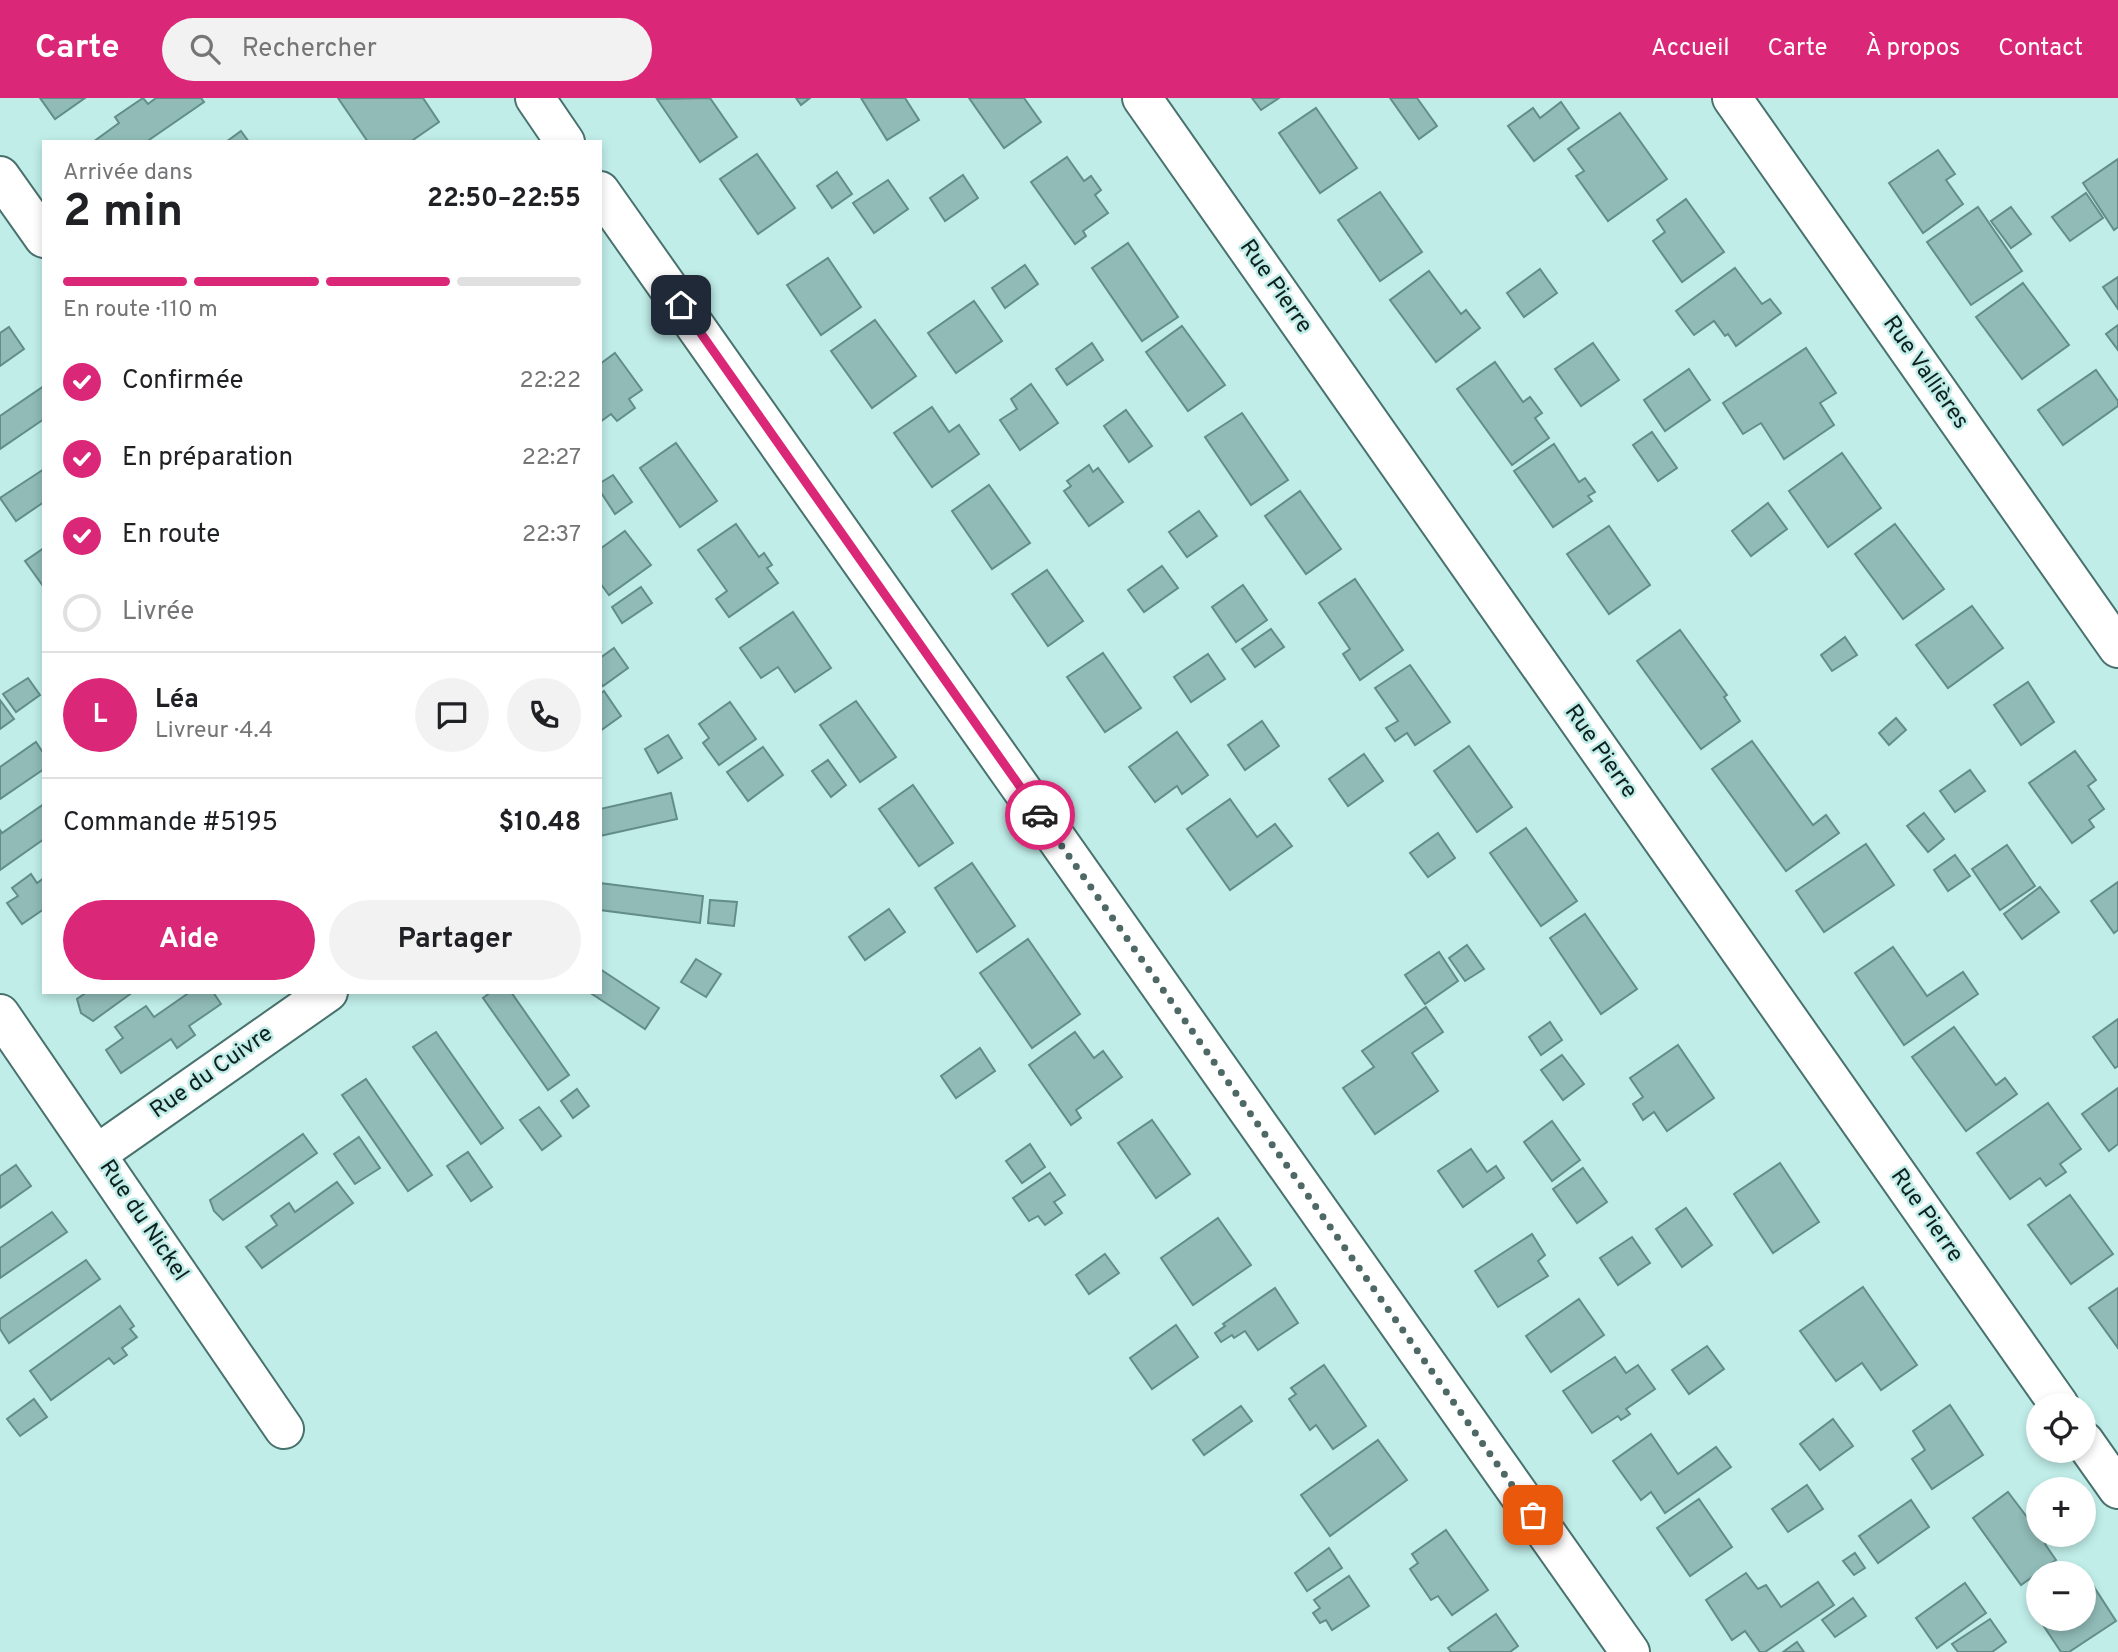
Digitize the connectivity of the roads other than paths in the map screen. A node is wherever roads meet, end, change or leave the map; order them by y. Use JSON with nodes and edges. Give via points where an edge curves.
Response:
{"nodes":[{"id":1,"x":535,"y":98,"type":"edge"},
{"id":2,"x":1142,"y":98,"type":"edge"},
{"id":3,"x":1732,"y":98,"type":"edge"},
{"id":4,"x":564,"y":140,"type":"edge"},
{"id":5,"x":0,"y":176,"type":"edge"},
{"id":6,"x":602,"y":194,"type":"edge"},
{"id":7,"x":42,"y":234,"type":"edge"},
{"id":8,"x":2118,"y":648,"type":"edge"},
{"id":9,"x":325,"y":994,"type":"edge"},
{"id":10,"x":0,"y":1014,"type":"edge"},
{"id":11,"x":96,"y":1154,"type":"junction"},
{"id":12,"x":2051,"y":1393,"type":"edge"},
{"id":13,"x":284,"y":1429,"type":"dead end"},
{"id":14,"x":2096,"y":1458,"type":"edge"},
{"id":15,"x":2118,"y":1489,"type":"edge"},
{"id":16,"x":1630,"y":1652,"type":"edge"}],
"edges":[{"from":1,"to":4,"type":"street"},
{"from":2,"to":12,"type":"street","name":"Rue Pierre"},
{"from":3,"to":8,"type":"street","name":"Rue Vallières"},
{"from":5,"to":7,"type":"street"},
{"from":6,"to":16,"type":"street"},
{"from":9,"to":11,"type":"street","name":"Rue du Cuivre"},
{"from":10,"to":11,"type":"street","name":"Rue du Nickel"},
{"from":11,"to":13,"type":"street","name":"Rue du Nickel"},
{"from":14,"to":15,"type":"street"}]}
